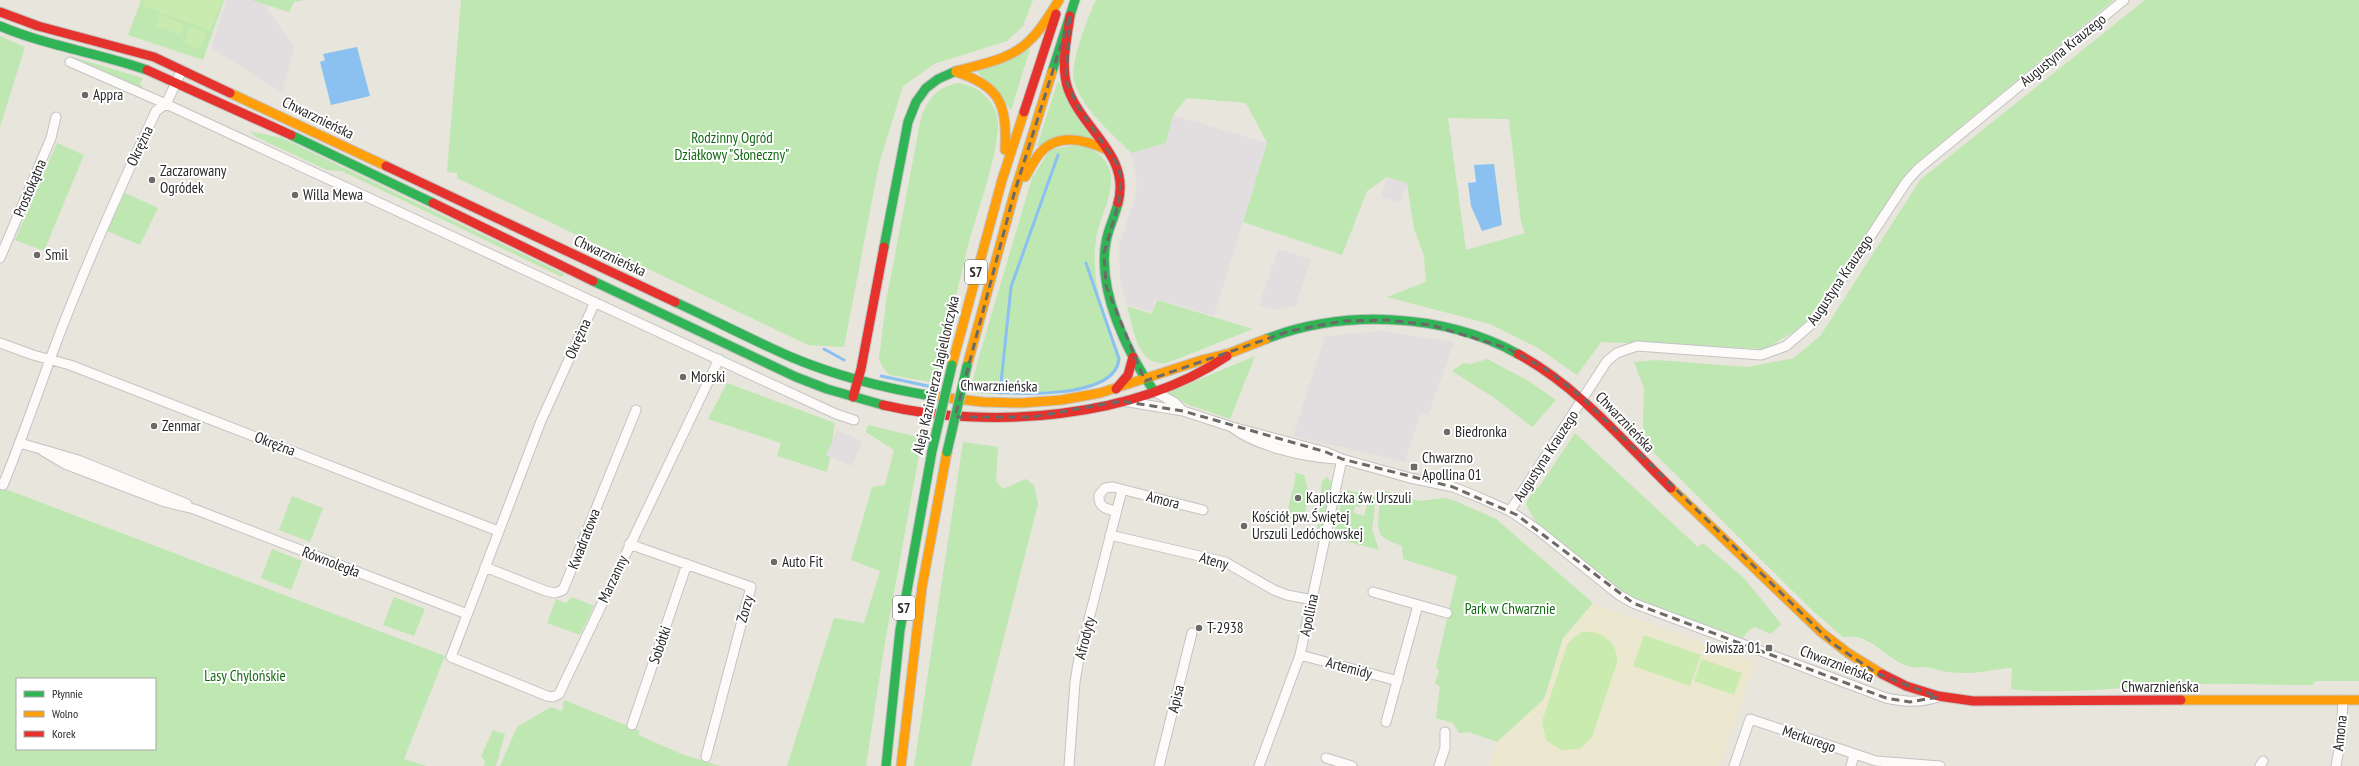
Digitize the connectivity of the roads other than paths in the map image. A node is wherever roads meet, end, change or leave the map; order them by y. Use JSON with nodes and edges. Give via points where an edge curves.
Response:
{"nodes":[{"id":1,"x":1060,"y":0,"type":"edge"},
{"id":2,"x":1075,"y":0,"type":"edge"},
{"id":3,"x":2124,"y":0,"type":"edge"},
{"id":4,"x":0,"y":12,"type":"edge"},
{"id":5,"x":1070,"y":16,"type":"junction"},
{"id":6,"x":0,"y":26,"type":"edge"},
{"id":7,"x":70,"y":62,"type":"dead end"},
{"id":8,"x":182,"y":70,"type":"junction"},
{"id":9,"x":956,"y":72,"type":"junction"},
{"id":10,"x":176,"y":83,"type":"junction"},
{"id":11,"x":166,"y":104,"type":"junction"},
{"id":12,"x":56,"y":117,"type":"dead end"},
{"id":13,"x":1107,"y":150,"type":"junction"},
{"id":14,"x":1002,"y":180,"type":"junction"},
{"id":15,"x":1014,"y":194,"type":"junction"},
{"id":16,"x":0,"y":258,"type":"edge"},
{"id":17,"x":595,"y":302,"type":"junction"},
{"id":18,"x":0,"y":343,"type":"edge"},
{"id":19,"x":1231,"y":354,"type":"junction"},
{"id":20,"x":1133,"y":357,"type":"junction"},
{"id":21,"x":719,"y":359,"type":"junction"},
{"id":22,"x":50,"y":360,"type":"junction"},
{"id":23,"x":1145,"y":380,"type":"junction"},
{"id":24,"x":858,"y":381,"type":"junction"},
{"id":25,"x":1116,"y":389,"type":"junction"},
{"id":26,"x":1154,"y":391,"type":"junction"},
{"id":27,"x":853,"y":397,"type":"junction"},
{"id":28,"x":1583,"y":398,"type":"junction"},
{"id":29,"x":1121,"y":401,"type":"junction"},
{"id":30,"x":636,"y":410,"type":"dead end"},
{"id":31,"x":1183,"y":411,"type":"junction"},
{"id":32,"x":854,"y":420,"type":"dead end"},
{"id":33,"x":20,"y":443,"type":"junction"},
{"id":34,"x":1342,"y":459,"type":"junction"},
{"id":35,"x":0,"y":484,"type":"edge"},
{"id":36,"x":1122,"y":490,"type":"junction"},
{"id":37,"x":1203,"y":510,"type":"dead end"},
{"id":38,"x":1116,"y":511,"type":"junction"},
{"id":39,"x":1510,"y":511,"type":"junction"},
{"id":40,"x":498,"y":531,"type":"junction"},
{"id":41,"x":1110,"y":535,"type":"junction"},
{"id":42,"x":629,"y":544,"type":"junction"},
{"id":43,"x":687,"y":564,"type":"junction"},
{"id":44,"x":485,"y":567,"type":"junction"},
{"id":45,"x":1373,"y":592,"type":"dead end"},
{"id":46,"x":1313,"y":600,"type":"junction"},
{"id":47,"x":1418,"y":605,"type":"junction"},
{"id":48,"x":1447,"y":613,"type":"dead end"},
{"id":49,"x":467,"y":614,"type":"junction"},
{"id":50,"x":1192,"y":633,"type":"dead end"},
{"id":51,"x":1300,"y":655,"type":"junction"},
{"id":52,"x":451,"y":657,"type":"joint"},
{"id":53,"x":1398,"y":681,"type":"junction"},
{"id":54,"x":1938,"y":697,"type":"junction"},
{"id":55,"x":2343,"y":700,"type":"junction"},
{"id":56,"x":2359,"y":700,"type":"edge"},
{"id":57,"x":1386,"y":722,"type":"dead end"},
{"id":58,"x":632,"y":725,"type":"dead end"},
{"id":59,"x":1445,"y":732,"type":"dead end"},
{"id":60,"x":1854,"y":755,"type":"junction"},
{"id":61,"x":706,"y":757,"type":"dead end"},
{"id":62,"x":1326,"y":758,"type":"dead end"},
{"id":63,"x":886,"y":766,"type":"edge"},
{"id":64,"x":900,"y":766,"type":"edge"},
{"id":65,"x":1069,"y":766,"type":"edge"},
{"id":66,"x":1159,"y":766,"type":"edge"},
{"id":67,"x":1259,"y":766,"type":"edge"},
{"id":68,"x":1352,"y":766,"type":"edge"},
{"id":69,"x":1439,"y":766,"type":"edge"},
{"id":70,"x":1734,"y":766,"type":"edge"},
{"id":71,"x":1851,"y":766,"type":"edge"},
{"id":72,"x":1940,"y":766,"type":"edge"},
{"id":73,"x":2336,"y":766,"type":"edge"}],
"edges":[{"from":1,"to":9,"type":"main road","via":[[1037,34],[1024,46],[1003,57]]},
{"from":1,"to":14,"type":"main road","name":"Aleja Kazimierza Jagiellończyka","number":"S7"},
{"from":2,"to":5,"type":"main road","name":"Aleja Kazimierza Jagiellończyka","number":"S7"},
{"from":3,"to":28,"type":"street","name":"Augustyna Krauzego","via":[[1918,169],[1907,181],[1822,312],[1797,338],[1775,352],[1761,355],[1637,346],[1628,348],[1607,361]]},
{"from":4,"to":8,"type":"main road","name":"Chwarznieńska","via":[[42,29],[131,50]]},
{"from":5,"to":13,"type":"main road","via":[[1066,80],[1077,105]]},
{"from":5,"to":15,"type":"main road","name":"Aleja Kazimierza Jagiellończyka","number":"S7"},
{"from":6,"to":10,"type":"main road","name":"Chwarznieńska","via":[[49,45],[122,61]]},
{"from":7,"to":11,"type":"street"},
{"from":8,"to":10,"type":"street","name":"Okrężna"},
{"from":8,"to":24,"type":"main road","name":"Chwarznieńska","via":[[786,354]]},
{"from":9,"to":14,"type":"main road","via":[[979,79],[1003,104],[1006,127]]},
{"from":9,"to":24,"type":"main road","via":[[930,83],[919,94],[912,108]]},
{"from":10,"to":11,"type":"street","name":"Okrężna"},
{"from":10,"to":27,"type":"main road","name":"Chwarznieńska","via":[[747,355],[814,384]]},
{"from":11,"to":17,"type":"street"},
{"from":11,"to":22,"type":"street","name":"Okrężna","via":[[156,111],[104,222]]},
{"from":12,"to":16,"type":"street","name":"Prostokątna","via":[[51,138]]},
{"from":13,"to":15,"type":"main road","via":[[1085,140],[1067,139],[1051,144],[1036,159]]},
{"from":13,"to":20,"type":"main road","via":[[1118,165],[1121,178],[1119,202],[1106,242],[1104,269],[1111,302]]},
{"from":14,"to":63,"type":"main road","name":"Aleja Kazimierza Jagiellończyka","number":"S7","bridge":true,"via":[[952,365],[932,451],[907,588]]},
{"from":15,"to":64,"type":"main road","name":"Aleja Kazimierza Jagiellończyka","number":"S7","bridge":true,"via":[[967,366],[947,452],[922,586]]},
{"from":17,"to":21,"type":"street"},
{"from":17,"to":40,"type":"street","name":"Okrężna","via":[[541,421]]},
{"from":18,"to":22,"type":"street"},
{"from":19,"to":23,"type":"main road","name":"Chwarznieńska","via":[[1202,360]]},
{"from":19,"to":26,"type":"main road","name":"Chwarznieńska","via":[[1209,370]]},
{"from":19,"to":28,"type":"main road","name":"Chwarznieńska","via":[[1305,327],[1367,320],[1409,321],[1454,330],[1507,348],[1547,370]]},
{"from":20,"to":23,"type":"main road"},
{"from":20,"to":25,"type":"main road","via":[[1128,375]]},
{"from":21,"to":32,"type":"street"},
{"from":21,"to":42,"type":"street","name":"Marzanny"},
{"from":22,"to":33,"type":"street","name":"Okrężna"},
{"from":22,"to":40,"type":"street","name":"Okrężna","via":[[78,367]]},
{"from":23,"to":25,"type":"main road","name":"Chwarznieńska"},
{"from":23,"to":26,"type":"main road"},
{"from":24,"to":25,"type":"main road","name":"Chwarznieńska","via":[[927,396],[1007,402],[1074,398]]},
{"from":24,"to":27,"type":"main road"},
{"from":26,"to":29,"type":"main road","name":"Chwarznieńska"},
{"from":26,"to":31,"type":"street","name":"Chwarznieńska"},
{"from":27,"to":29,"type":"main road","name":"Chwarznieńska","via":[[918,412],[984,418],[1054,414]]},
{"from":28,"to":39,"type":"street","name":"Augustyna Krauzego"},
{"from":28,"to":54,"type":"main road","name":"Chwarznieńska","via":[[1646,464],[1832,643],[1878,674]]},
{"from":29,"to":31,"type":"street","name":"Chwarznieńska"},
{"from":30,"to":44,"type":"street","name":"Kwadratowa","via":[[563,590],[555,593],[546,591]]},
{"from":31,"to":34,"type":"street","name":"Chwarznieńska","via":[[1326,452]]},
{"from":33,"to":35,"type":"street","name":"Okrężna","via":[[3,485]]},
{"from":33,"to":49,"type":"street","name":"Równoległa","via":[[43,451],[65,464],[166,502],[194,509]]},
{"from":34,"to":39,"type":"street","name":"Chwarznieńska","via":[[1453,487]]},
{"from":34,"to":46,"type":"street","name":"Apollina"},
{"from":36,"to":37,"type":"street","name":"Amora"},
{"from":36,"to":38,"type":"street","name":"Afrodyty"},
{"from":36,"to":38,"type":"street","via":[[1107,487],[1099,495],[1103,507]]},
{"from":38,"to":41,"type":"street","name":"Afrodyty"},
{"from":39,"to":54,"type":"street","name":"Chwarznieńska","via":[[1633,603],[1881,696],[1910,702]]},
{"from":40,"to":44,"type":"street","name":"Okrężna"},
{"from":41,"to":46,"type":"street","name":"Ateny","via":[[1225,562],[1274,590]]},
{"from":41,"to":65,"type":"street","name":"Afrodyty","via":[[1079,658]]},
{"from":42,"to":43,"type":"street","name":"Zorzy"},
{"from":42,"to":52,"type":"street","name":"Marzanny","via":[[562,691],[557,696],[547,696]]},
{"from":43,"to":58,"type":"street","name":"Sobótki"},
{"from":43,"to":61,"type":"street","name":"Zorzy","via":[[751,587]]},
{"from":44,"to":49,"type":"street","name":"Okrężna"},
{"from":45,"to":47,"type":"street"},
{"from":46,"to":51,"type":"street","name":"Apollina"},
{"from":47,"to":48,"type":"street"},
{"from":47,"to":53,"type":"street"},
{"from":49,"to":52,"type":"street","name":"Okrężna"},
{"from":50,"to":66,"type":"street","name":"Apisa"},
{"from":51,"to":53,"type":"street","name":"Artemidy"},
{"from":51,"to":67,"type":"street","name":"Apollina"},
{"from":53,"to":57,"type":"street"},
{"from":54,"to":55,"type":"main road","name":"Chwarznieńska","via":[[1973,701]]},
{"from":55,"to":56,"type":"main road","name":"Chwarznieńska"},
{"from":55,"to":73,"type":"street","name":"Amona","via":[[2341,738]]},
{"from":59,"to":69,"type":"street","via":[[1445,748]]},
{"from":60,"to":70,"type":"street","name":"Merkurego","via":[[1750,719]]},
{"from":60,"to":71,"type":"street"},
{"from":60,"to":72,"type":"street","name":"Merkurego","via":[[1890,763]]},
{"from":62,"to":68,"type":"street"}]}
